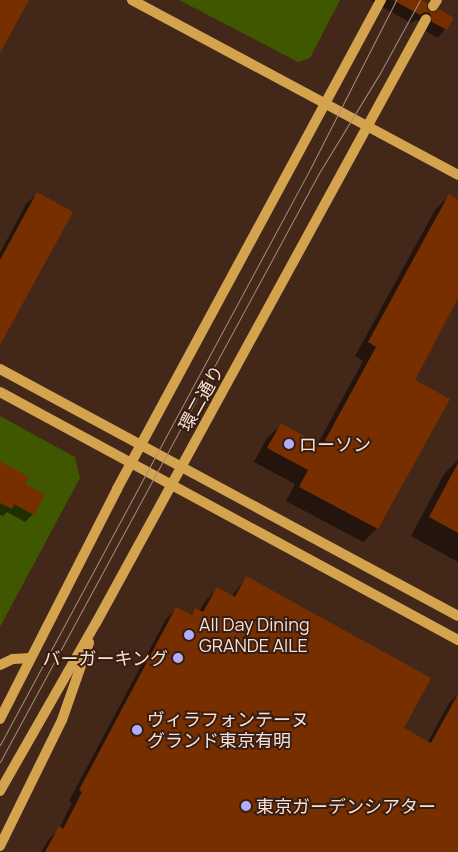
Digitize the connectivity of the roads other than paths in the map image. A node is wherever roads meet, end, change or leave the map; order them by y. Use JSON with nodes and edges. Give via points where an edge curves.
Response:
{"nodes":[{"id":1,"x":132,"y":0,"type":"edge"},
{"id":2,"x":381,"y":0,"type":"edge"},
{"id":3,"x":426,"y":19,"type":"dead end"},
{"id":4,"x":326,"y":103,"type":"junction"},
{"id":5,"x":368,"y":127,"type":"junction"},
{"id":6,"x":458,"y":175,"type":"edge"},
{"id":7,"x":0,"y":369,"type":"edge"},
{"id":8,"x":0,"y":392,"type":"edge"},
{"id":9,"x":140,"y":445,"type":"junction"},
{"id":10,"x":131,"y":463,"type":"junction"},
{"id":11,"x":182,"y":466,"type":"junction"},
{"id":12,"x":172,"y":485,"type":"junction"},
{"id":13,"x":458,"y":616,"type":"edge"},
{"id":14,"x":96,"y":623,"type":"junction"},
{"id":15,"x":458,"y":640,"type":"edge"},
{"id":16,"x":30,"y":658,"type":"junction"},
{"id":17,"x":0,"y":665,"type":"edge"},
{"id":18,"x":0,"y":719,"type":"edge"},
{"id":19,"x":0,"y":791,"type":"edge"},
{"id":20,"x":0,"y":846,"type":"edge"}],
"edges":[{"from":1,"to":4,"type":"main road"},
{"from":2,"to":4,"type":"main road","name":"環二通り"},
{"from":3,"to":5,"type":"main road","name":"環二通り"},
{"from":4,"to":5,"type":"main road"},
{"from":4,"to":9,"type":"main road","name":"環二通り"},
{"from":5,"to":6,"type":"main road"},
{"from":5,"to":11,"type":"main road","name":"環二通り"},
{"from":7,"to":9,"type":"main road"},
{"from":8,"to":10,"type":"main road"},
{"from":9,"to":10,"type":"main road","name":"環二通り"},
{"from":9,"to":11,"type":"main road"},
{"from":10,"to":12,"type":"main road"},
{"from":10,"to":16,"type":"main road","name":"環二通り"},
{"from":11,"to":12,"type":"main road","name":"環二通り"},
{"from":11,"to":13,"type":"main road"},
{"from":12,"to":14,"type":"main road","name":"環二通り"},
{"from":12,"to":15,"type":"main road"},
{"from":14,"to":19,"type":"main road","name":"環二通り"},
{"from":14,"to":20,"type":"main road","via":[[62,720]]},
{"from":16,"to":17,"type":"main road","via":[[13,659]]},
{"from":16,"to":18,"type":"main road","name":"環二通り"}]}
